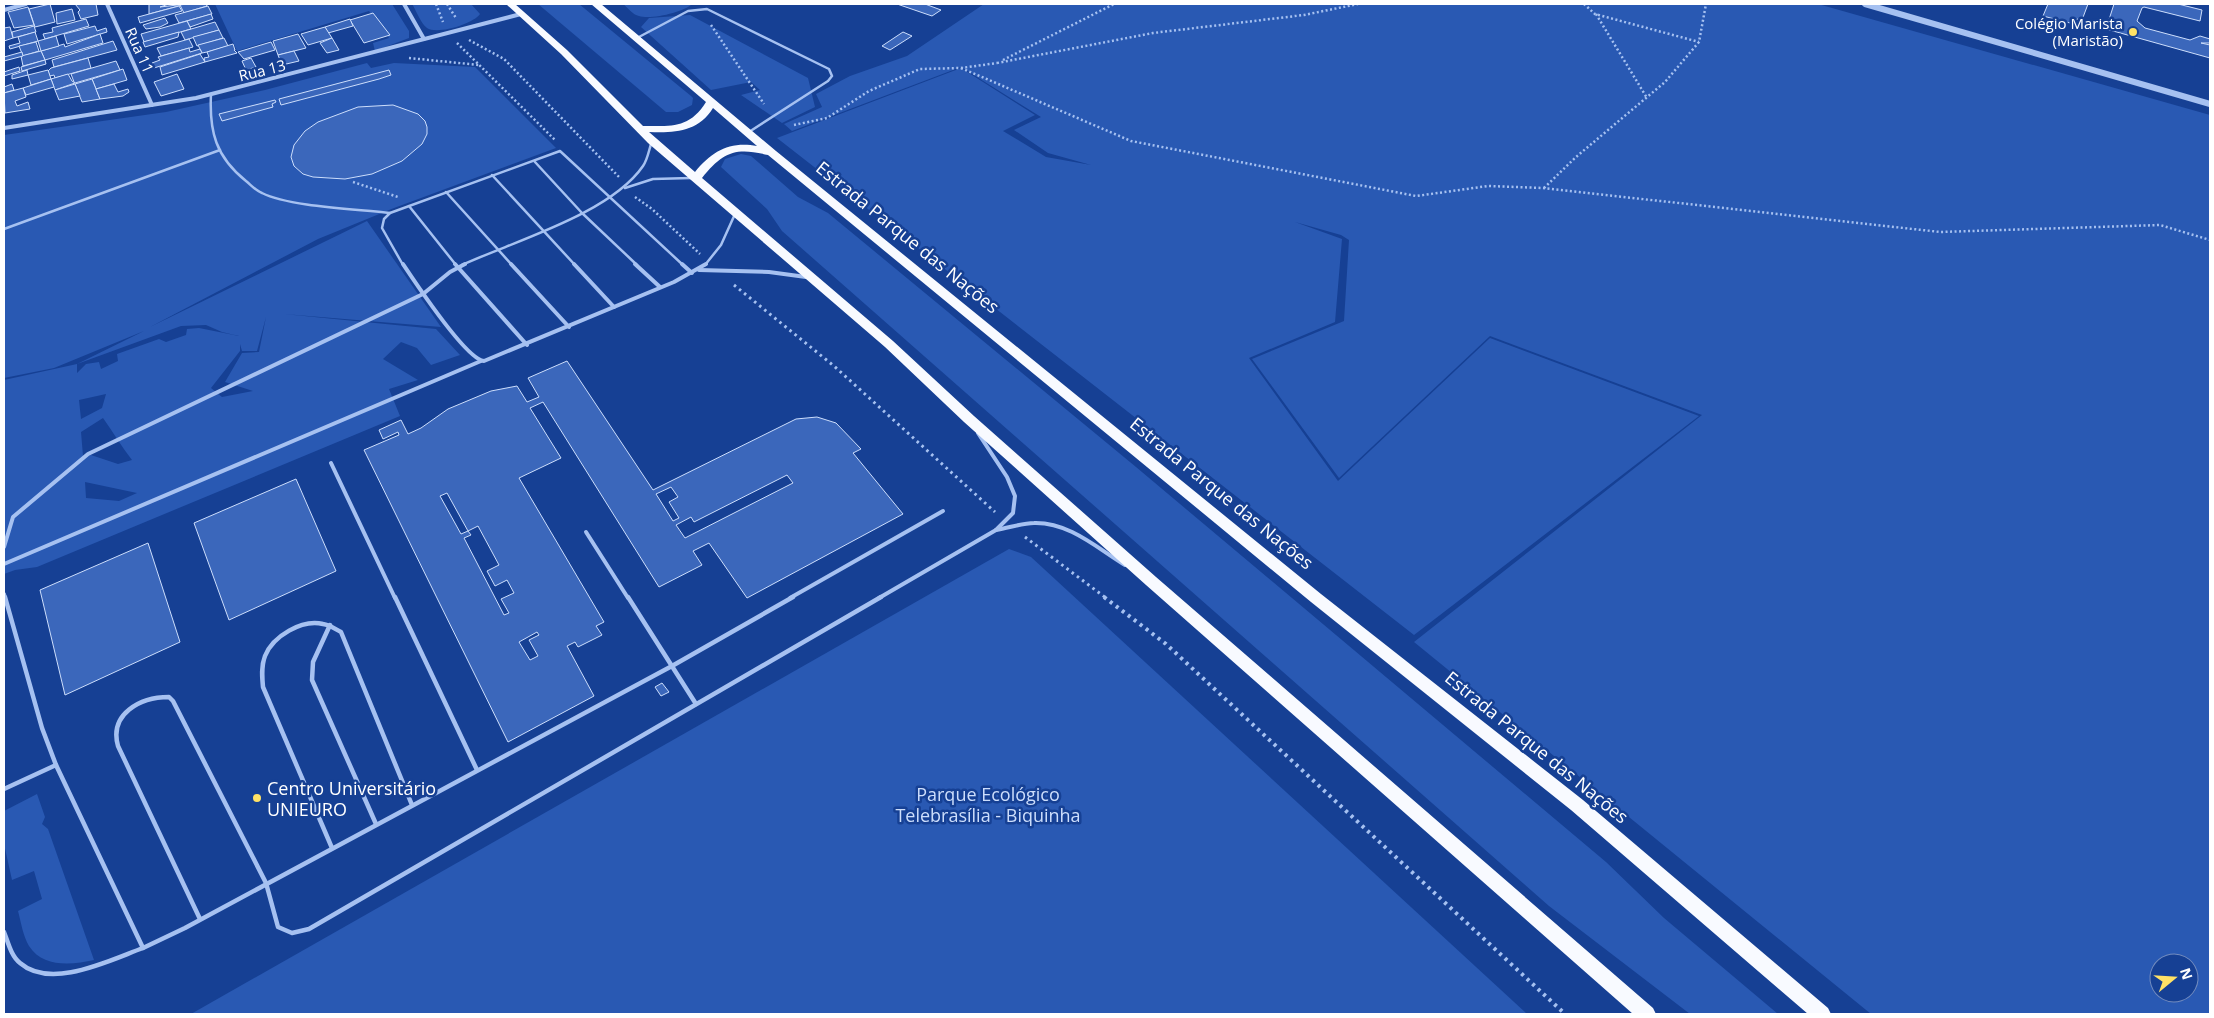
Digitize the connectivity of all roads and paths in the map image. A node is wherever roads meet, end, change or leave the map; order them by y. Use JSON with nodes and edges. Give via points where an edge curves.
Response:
{"nodes":[{"id":1,"x":26,"y":4,"type":"edge"},
{"id":2,"x":107,"y":4,"type":"edge"},
{"id":3,"x":404,"y":4,"type":"edge"},
{"id":4,"x":436,"y":4,"type":"edge"},
{"id":5,"x":510,"y":4,"type":"edge"},
{"id":6,"x":596,"y":4,"type":"edge"},
{"id":7,"x":1114,"y":4,"type":"edge"},
{"id":8,"x":1358,"y":4,"type":"edge"},
{"id":9,"x":1584,"y":4,"type":"edge"},
{"id":10,"x":1706,"y":4,"type":"edge"},
{"id":11,"x":1865,"y":4,"type":"edge"},
{"id":12,"x":700,"y":9,"type":"junction"},
{"id":13,"x":4,"y":10,"type":"edge"},
{"id":14,"x":521,"y":14,"type":"junction"},
{"id":15,"x":1595,"y":14,"type":"junction"},
{"id":16,"x":448,"y":33,"type":"junction"},
{"id":17,"x":637,"y":38,"type":"junction"},
{"id":18,"x":424,"y":40,"type":"junction"},
{"id":19,"x":1699,"y":42,"type":"junction"},
{"id":20,"x":383,"y":51,"type":"junction"},
{"id":21,"x":997,"y":63,"type":"junction"},
{"id":22,"x":479,"y":65,"type":"junction"},
{"id":23,"x":961,"y":68,"type":"junction"},
{"id":24,"x":211,"y":94,"type":"junction"},
{"id":25,"x":1647,"y":98,"type":"junction"},
{"id":26,"x":711,"y":102,"type":"junction"},
{"id":27,"x":764,"y":104,"type":"dead end"},
{"id":28,"x":2210,"y":104,"type":"edge"},
{"id":29,"x":152,"y":105,"type":"junction"},
{"id":30,"x":794,"y":125,"type":"dead end"},
{"id":31,"x":4,"y":128,"type":"edge"},
{"id":32,"x":641,"y":129,"type":"junction"},
{"id":33,"x":749,"y":132,"type":"junction"},
{"id":34,"x":555,"y":140,"type":"dead end"},
{"id":35,"x":652,"y":141,"type":"junction"},
{"id":36,"x":220,"y":150,"type":"junction"},
{"id":37,"x":772,"y":153,"type":"junction"},
{"id":38,"x":535,"y":162,"type":"junction"},
{"id":39,"x":492,"y":175,"type":"junction"},
{"id":40,"x":696,"y":178,"type":"junction"},
{"id":41,"x":353,"y":182,"type":"dead end"},
{"id":42,"x":622,"y":188,"type":"junction"},
{"id":43,"x":1543,"y":188,"type":"junction"},
{"id":44,"x":446,"y":192,"type":"junction"},
{"id":45,"x":610,"y":197,"type":"junction"},
{"id":46,"x":409,"y":206,"type":"junction"},
{"id":47,"x":735,"y":212,"type":"junction"},
{"id":48,"x":390,"y":213,"type":"junction"},
{"id":49,"x":582,"y":213,"type":"junction"},
{"id":50,"x":4,"y":229,"type":"edge"},
{"id":51,"x":544,"y":230,"type":"junction"},
{"id":52,"x":2210,"y":240,"type":"edge"},
{"id":53,"x":499,"y":249,"type":"junction"},
{"id":54,"x":458,"y":267,"type":"junction"},
{"id":55,"x":699,"y":270,"type":"junction"},
{"id":56,"x":692,"y":273,"type":"junction"},
{"id":57,"x":812,"y":278,"type":"junction"},
{"id":58,"x":660,"y":287,"type":"junction"},
{"id":59,"x":424,"y":294,"type":"junction"},
{"id":60,"x":614,"y":307,"type":"junction"},
{"id":61,"x":569,"y":327,"type":"junction"},
{"id":62,"x":527,"y":345,"type":"junction"},
{"id":63,"x":481,"y":362,"type":"junction"},
{"id":64,"x":969,"y":419,"type":"junction"},
{"id":65,"x":331,"y":463,"type":"dead end"},
{"id":66,"x":943,"y":511,"type":"dead end"},
{"id":67,"x":996,"y":530,"type":"junction"},
{"id":68,"x":586,"y":532,"type":"dead end"},
{"id":69,"x":4,"y":546,"type":"edge"},
{"id":70,"x":4,"y":564,"type":"edge"},
{"id":71,"x":1151,"y":581,"type":"junction"},
{"id":72,"x":4,"y":594,"type":"edge"},
{"id":73,"x":330,"y":625,"type":"junction"},
{"id":74,"x":672,"y":666,"type":"junction"},
{"id":75,"x":696,"y":704,"type":"junction"},
{"id":76,"x":56,"y":765,"type":"junction"},
{"id":77,"x":477,"y":770,"type":"junction"},
{"id":78,"x":4,"y":789,"type":"edge"},
{"id":79,"x":412,"y":805,"type":"junction"},
{"id":80,"x":376,"y":824,"type":"junction"},
{"id":81,"x":332,"y":848,"type":"junction"},
{"id":82,"x":266,"y":883,"type":"junction"},
{"id":83,"x":200,"y":919,"type":"junction"},
{"id":84,"x":4,"y":932,"type":"edge"},
{"id":85,"x":144,"y":948,"type":"junction"},
{"id":86,"x":1647,"y":1014,"type":"edge"},
{"id":87,"x":1822,"y":1014,"type":"edge"}],
"edges":[{"from":1,"to":13,"type":"street"},
{"from":2,"to":29,"type":"street","name":"Rua 11"},
{"from":3,"to":18,"type":"street"},
{"from":4,"to":16,"type":"path"},
{"from":5,"to":14,"type":"highway"},
{"from":6,"to":17,"type":"highway","name":"Estrada Parque das Nações"},
{"from":7,"to":21,"type":"path"},
{"from":8,"to":21,"type":"path","via":[[1304,15],[1153,33]]},
{"from":9,"to":15,"type":"path"},
{"from":10,"to":19,"type":"path"},
{"from":11,"to":28,"type":"street"},
{"from":12,"to":17,"type":"lane","via":[[688,11]]},
{"from":12,"to":27,"type":"path"},
{"from":12,"to":33,"type":"lane","via":[[706,9],[829,69],[832,76]]},
{"from":14,"to":16,"type":"street","name":"Rua 13"},
{"from":14,"to":32,"type":"highway"},
{"from":15,"to":19,"type":"path"},
{"from":15,"to":25,"type":"path"},
{"from":16,"to":18,"type":"street","name":"Rua 13"},
{"from":16,"to":22,"type":"path"},
{"from":17,"to":26,"type":"highway","name":"Estrada Parque das Nações"},
{"from":18,"to":20,"type":"street","name":"Rua 13"},
{"from":19,"to":25,"type":"path"},
{"from":20,"to":22,"type":"path","via":[[386,55]]},
{"from":20,"to":24,"type":"street","name":"Rua 13"},
{"from":21,"to":23,"type":"path"},
{"from":22,"to":34,"type":"path"},
{"from":23,"to":30,"type":"path","via":[[920,69],[869,91],[827,118]]},
{"from":23,"to":43,"type":"path","via":[[1131,141],[1416,196],[1488,186]]},
{"from":24,"to":29,"type":"street","name":"Rua 13"},
{"from":24,"to":36,"type":"lane","via":[[210,118]]},
{"from":25,"to":43,"type":"path"},
{"from":26,"to":32,"type":"highway","via":[[704,115],[694,123],[678,128]]},
{"from":26,"to":33,"type":"highway","name":"Estrada Parque das Nações"},
{"from":29,"to":31,"type":"street","name":"Rua 13"},
{"from":32,"to":35,"type":"highway"},
{"from":33,"to":37,"type":"highway","name":"Estrada Parque das Nações"},
{"from":35,"to":40,"type":"highway"},
{"from":35,"to":42,"type":"lane","via":[[644,165]]},
{"from":36,"to":48,"type":"lane","via":[[231,169],[261,193],[288,201]]},
{"from":36,"to":50,"type":"lane"},
{"from":37,"to":40,"type":"highway","via":[[756,148],[724,151],[711,158]]},
{"from":37,"to":87,"type":"highway","name":"Estrada Parque das Nações","via":[[1316,598],[1577,805]]},
{"from":38,"to":39,"type":"lane"},
{"from":38,"to":45,"type":"lane","via":[[560,151]]},
{"from":38,"to":49,"type":"lane"},
{"from":39,"to":44,"type":"lane"},
{"from":39,"to":51,"type":"lane"},
{"from":40,"to":42,"type":"lane","via":[[653,179]]},
{"from":40,"to":47,"type":"highway"},
{"from":41,"to":46,"type":"path","via":[[397,196]]},
{"from":42,"to":45,"type":"lane"},
{"from":43,"to":52,"type":"path","via":[[1940,232],[2160,226]]},
{"from":44,"to":46,"type":"lane"},
{"from":44,"to":53,"type":"lane"},
{"from":45,"to":49,"type":"lane"},
{"from":45,"to":56,"type":"lane"},
{"from":46,"to":48,"type":"lane"},
{"from":46,"to":54,"type":"lane"},
{"from":47,"to":55,"type":"lane","via":[[720,247]]},
{"from":47,"to":57,"type":"highway"},
{"from":48,"to":59,"type":"lane","via":[[384,219],[383,232]]},
{"from":49,"to":51,"type":"lane"},
{"from":49,"to":58,"type":"lane"},
{"from":51,"to":53,"type":"lane"},
{"from":51,"to":60,"type":"lane"},
{"from":53,"to":54,"type":"lane"},
{"from":53,"to":61,"type":"lane"},
{"from":54,"to":59,"type":"lane"},
{"from":54,"to":62,"type":"lane"},
{"from":55,"to":56,"type":"lane"},
{"from":55,"to":57,"type":"lane","via":[[769,272]]},
{"from":56,"to":58,"type":"lane"},
{"from":57,"to":64,"type":"highway"},
{"from":58,"to":60,"type":"lane"},
{"from":59,"to":63,"type":"lane"},
{"from":59,"to":69,"type":"lane","via":[[88,454],[13,517]]},
{"from":60,"to":61,"type":"lane"},
{"from":61,"to":62,"type":"lane"},
{"from":62,"to":63,"type":"lane"},
{"from":63,"to":70,"type":"lane"},
{"from":64,"to":67,"type":"lane","via":[[1007,477],[1015,496],[1013,514]]},
{"from":64,"to":71,"type":"highway"},
{"from":65,"to":77,"type":"lane"},
{"from":66,"to":74,"type":"lane"},
{"from":67,"to":71,"type":"lane","via":[[1034,523],[1053,525],[1071,532]]},
{"from":67,"to":75,"type":"lane"},
{"from":68,"to":74,"type":"lane"},
{"from":71,"to":86,"type":"highway"},
{"from":72,"to":76,"type":"lane","via":[[42,728]]},
{"from":73,"to":79,"type":"lane","via":[[341,632],[347,644]]},
{"from":73,"to":80,"type":"lane","via":[[313,662],[312,680]]},
{"from":73,"to":81,"type":"lane","via":[[319,622],[295,628],[266,652],[262,670],[263,687]]},
{"from":74,"to":75,"type":"lane"},
{"from":74,"to":77,"type":"lane"},
{"from":75,"to":82,"type":"lane","via":[[309,929],[292,933],[278,927]]},
{"from":76,"to":78,"type":"lane"},
{"from":76,"to":85,"type":"lane"},
{"from":77,"to":79,"type":"lane"},
{"from":79,"to":80,"type":"lane"},
{"from":80,"to":81,"type":"lane"},
{"from":81,"to":82,"type":"lane"},
{"from":82,"to":83,"type":"lane"},
{"from":82,"to":83,"type":"lane","via":[[173,700],[162,696],[135,706],[121,716],[116,725],[122,758]]},
{"from":83,"to":85,"type":"lane"},
{"from":84,"to":85,"type":"lane","via":[[12,954],[21,964],[45,975],[63,974]]}]}
